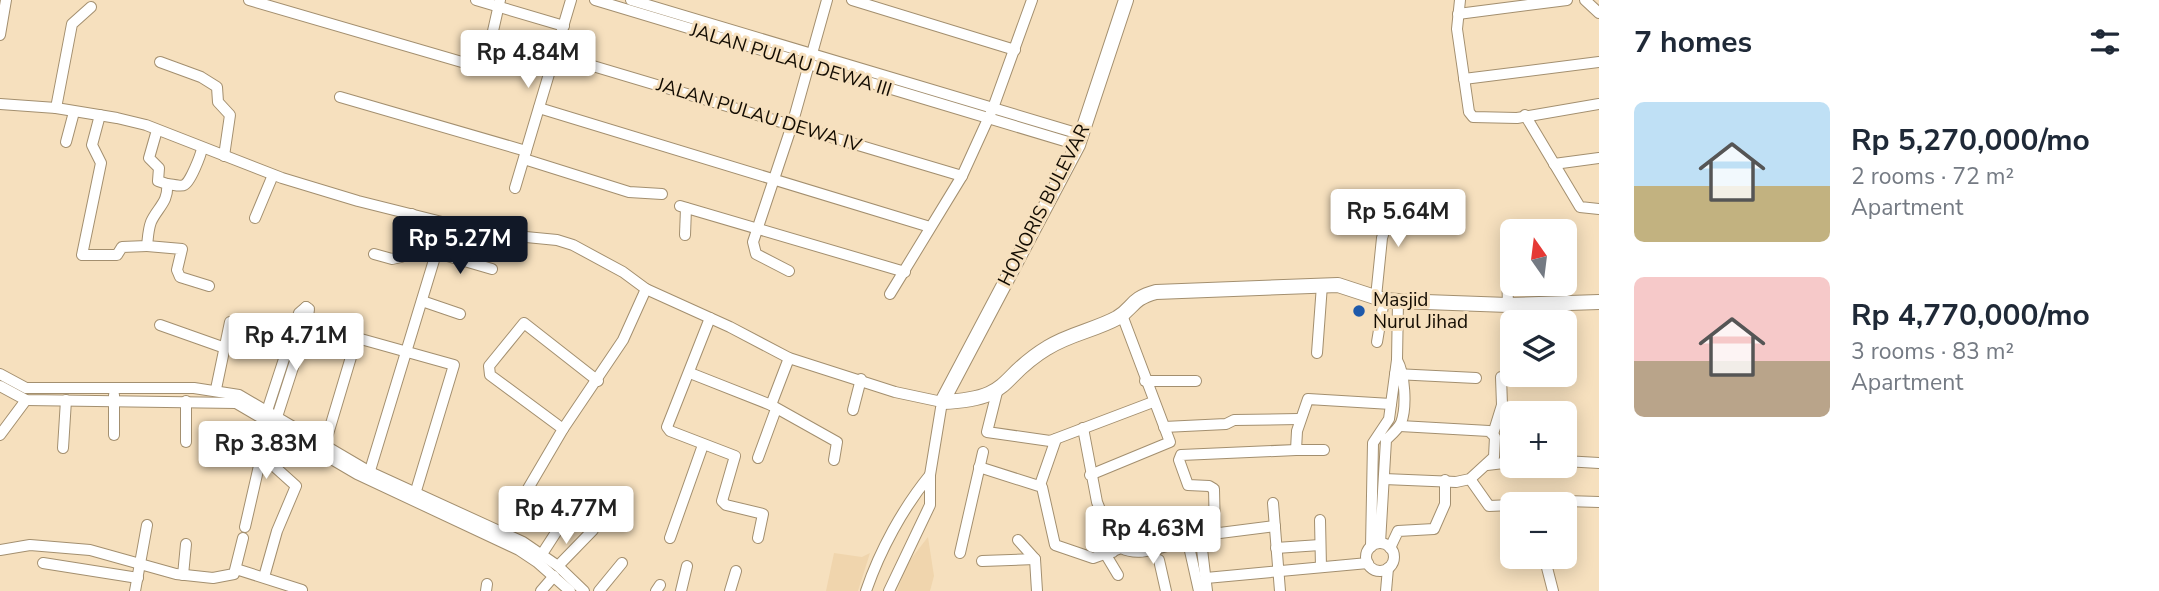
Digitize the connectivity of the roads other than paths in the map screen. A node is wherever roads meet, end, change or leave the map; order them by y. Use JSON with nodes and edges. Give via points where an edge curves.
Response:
{"nodes":[{"id":1,"x":6,"y":0,"type":"edge"},
{"id":2,"x":249,"y":0,"type":"edge"},
{"id":3,"x":476,"y":0,"type":"edge"},
{"id":4,"x":570,"y":0,"type":"edge"},
{"id":5,"x":595,"y":0,"type":"edge"},
{"id":6,"x":631,"y":0,"type":"edge"},
{"id":7,"x":827,"y":0,"type":"edge"},
{"id":8,"x":852,"y":0,"type":"edge"},
{"id":9,"x":1032,"y":0,"type":"edge"},
{"id":10,"x":1126,"y":0,"type":"edge"},
{"id":11,"x":1460,"y":0,"type":"edge"},
{"id":12,"x":1567,"y":0,"type":"edge"},
{"id":13,"x":1585,"y":0,"type":"edge"},
{"id":14,"x":499,"y":4,"type":"edge"},
{"id":15,"x":91,"y":7,"type":"dead end"},
{"id":16,"x":1599,"y":13,"type":"edge"},
{"id":17,"x":1458,"y":14,"type":"junction"},
{"id":18,"x":564,"y":26,"type":"junction"},
{"id":19,"x":0,"y":35,"type":"edge"},
{"id":20,"x":1015,"y":50,"type":"junction"},
{"id":21,"x":556,"y":55,"type":"junction"},
{"id":22,"x":811,"y":60,"type":"junction"},
{"id":23,"x":160,"y":62,"type":"dead end"},
{"id":24,"x":1599,"y":62,"type":"edge"},
{"id":25,"x":1464,"y":79,"type":"junction"},
{"id":26,"x":340,"y":97,"type":"dead end"},
{"id":27,"x":0,"y":104,"type":"edge"},
{"id":28,"x":1599,"y":104,"type":"edge"},
{"id":29,"x":993,"y":107,"type":"junction"},
{"id":30,"x":56,"y":108,"type":"junction"},
{"id":31,"x":539,"y":108,"type":"junction"},
{"id":32,"x":74,"y":112,"type":"junction"},
{"id":33,"x":100,"y":115,"type":"junction"},
{"id":34,"x":1525,"y":115,"type":"junction"},
{"id":35,"x":988,"y":119,"type":"junction"},
{"id":36,"x":792,"y":125,"type":"junction"},
{"id":37,"x":158,"y":130,"type":"junction"},
{"id":38,"x":1081,"y":140,"type":"junction"},
{"id":39,"x":66,"y":142,"type":"dead end"},
{"id":40,"x":202,"y":148,"type":"junction"},
{"id":41,"x":525,"y":155,"type":"junction"},
{"id":42,"x":224,"y":156,"type":"junction"},
{"id":43,"x":1599,"y":158,"type":"edge"},
{"id":44,"x":1554,"y":164,"type":"junction"},
{"id":45,"x":273,"y":175,"type":"junction"},
{"id":46,"x":962,"y":176,"type":"junction"},
{"id":47,"x":773,"y":181,"type":"junction"},
{"id":48,"x":167,"y":184,"type":"junction"},
{"id":49,"x":515,"y":188,"type":"dead end"},
{"id":50,"x":662,"y":194,"type":"dead end"},
{"id":51,"x":1395,"y":197,"type":"dead end"},
{"id":52,"x":1599,"y":209,"type":"edge"},
{"id":53,"x":412,"y":214,"type":"junction"},
{"id":54,"x":255,"y":218,"type":"dead end"},
{"id":55,"x":445,"y":224,"type":"junction"},
{"id":56,"x":930,"y":227,"type":"junction"},
{"id":57,"x":757,"y":230,"type":"junction"},
{"id":58,"x":685,"y":235,"type":"dead end"},
{"id":59,"x":147,"y":246,"type":"junction"},
{"id":60,"x":437,"y":253,"type":"junction"},
{"id":61,"x":374,"y":254,"type":"dead end"},
{"id":62,"x":492,"y":269,"type":"dead end"},
{"id":63,"x":789,"y":271,"type":"dead end"},
{"id":64,"x":905,"y":272,"type":"junction"},
{"id":65,"x":1322,"y":285,"type":"junction"},
{"id":66,"x":209,"y":286,"type":"dead end"},
{"id":67,"x":646,"y":289,"type":"junction"},
{"id":68,"x":891,"y":294,"type":"dead end"},
{"id":69,"x":1508,"y":296,"type":"edge"},
{"id":70,"x":1386,"y":299,"type":"junction"},
{"id":71,"x":422,"y":301,"type":"junction"},
{"id":72,"x":1599,"y":302,"type":"edge"},
{"id":73,"x":1508,"y":305,"type":"junction"},
{"id":74,"x":460,"y":314,"type":"dead end"},
{"id":75,"x":1122,"y":315,"type":"junction"},
{"id":76,"x":710,"y":318,"type":"junction"},
{"id":77,"x":230,"y":322,"type":"dead end"},
{"id":78,"x":307,"y":324,"type":"junction"},
{"id":79,"x":160,"y":325,"type":"dead end"},
{"id":80,"x":357,"y":337,"type":"junction"},
{"id":81,"x":1377,"y":342,"type":"dead end"},
{"id":82,"x":225,"y":348,"type":"junction"},
{"id":83,"x":406,"y":349,"type":"junction"},
{"id":84,"x":1317,"y":353,"type":"dead end"},
{"id":85,"x":789,"y":358,"type":"junction"},
{"id":86,"x":690,"y":373,"type":"junction"},
{"id":87,"x":0,"y":374,"type":"edge"},
{"id":88,"x":1397,"y":374,"type":"junction"},
{"id":89,"x":861,"y":379,"type":"junction"},
{"id":90,"x":1476,"y":379,"type":"dead end"},
{"id":91,"x":598,"y":381,"type":"junction"},
{"id":92,"x":1196,"y":381,"type":"dead end"},
{"id":93,"x":1145,"y":382,"type":"junction"},
{"id":94,"x":0,"y":386,"type":"edge"},
{"id":95,"x":1501,"y":387,"type":"edge"},
{"id":96,"x":114,"y":389,"type":"junction"},
{"id":97,"x":216,"y":389,"type":"junction"},
{"id":98,"x":997,"y":392,"type":"junction"},
{"id":99,"x":26,"y":400,"type":"junction"},
{"id":100,"x":66,"y":400,"type":"junction"},
{"id":101,"x":113,"y":401,"type":"junction"},
{"id":102,"x":186,"y":401,"type":"junction"},
{"id":103,"x":942,"y":402,"type":"junction"},
{"id":104,"x":1153,"y":402,"type":"junction"},
{"id":105,"x":1391,"y":404,"type":"junction"},
{"id":106,"x":773,"y":407,"type":"junction"},
{"id":107,"x":853,"y":410,"type":"dead end"},
{"id":108,"x":270,"y":418,"type":"junction"},
{"id":109,"x":1299,"y":419,"type":"junction"},
{"id":110,"x":1400,"y":426,"type":"junction"},
{"id":111,"x":1164,"y":427,"type":"junction"},
{"id":112,"x":1083,"y":428,"type":"junction"},
{"id":113,"x":563,"y":429,"type":"junction"},
{"id":114,"x":1493,"y":434,"type":"junction"},
{"id":115,"x":0,"y":435,"type":"edge"},
{"id":116,"x":114,"y":435,"type":"dead end"},
{"id":117,"x":1056,"y":439,"type":"junction"},
{"id":118,"x":186,"y":442,"type":"dead end"},
{"id":119,"x":325,"y":444,"type":"junction"},
{"id":120,"x":703,"y":445,"type":"junction"},
{"id":121,"x":63,"y":448,"type":"dead end"},
{"id":122,"x":1296,"y":450,"type":"junction"},
{"id":123,"x":1324,"y":450,"type":"dead end"},
{"id":124,"x":261,"y":452,"type":"junction"},
{"id":125,"x":983,"y":452,"type":"dead end"},
{"id":126,"x":758,"y":458,"type":"dead end"},
{"id":127,"x":834,"y":460,"type":"dead end"},
{"id":128,"x":1577,"y":462,"type":"edge"},
{"id":129,"x":1500,"y":463,"type":"edge"},
{"id":130,"x":1599,"y":463,"type":"edge"},
{"id":131,"x":1487,"y":465,"type":"junction"},
{"id":132,"x":979,"y":467,"type":"junction"},
{"id":133,"x":930,"y":475,"type":"junction"},
{"id":134,"x":1090,"y":475,"type":"junction"},
{"id":135,"x":369,"y":476,"type":"junction"},
{"id":136,"x":1384,"y":479,"type":"junction"},
{"id":137,"x":1470,"y":479,"type":"junction"},
{"id":138,"x":1445,"y":480,"type":"junction"},
{"id":139,"x":1040,"y":485,"type":"junction"},
{"id":140,"x":415,"y":494,"type":"junction"},
{"id":141,"x":1577,"y":501,"type":"edge"},
{"id":142,"x":1599,"y":502,"type":"edge"},
{"id":143,"x":1273,"y":503,"type":"dead end"},
{"id":144,"x":1500,"y":505,"type":"edge"},
{"id":145,"x":564,"y":520,"type":"dead end"},
{"id":146,"x":1320,"y":520,"type":"dead end"},
{"id":147,"x":147,"y":525,"type":"dead end"},
{"id":148,"x":1275,"y":526,"type":"junction"},
{"id":149,"x":593,"y":530,"type":"dead end"},
{"id":150,"x":1215,"y":533,"type":"junction"},
{"id":151,"x":500,"y":537,"type":"junction"},
{"id":152,"x":670,"y":538,"type":"dead end"},
{"id":153,"x":758,"y":538,"type":"dead end"},
{"id":154,"x":1018,"y":540,"type":"dead end"},
{"id":155,"x":186,"y":544,"type":"dead end"},
{"id":156,"x":1320,"y":545,"type":"junction"},
{"id":157,"x":886,"y":547,"type":"junction"},
{"id":158,"x":1276,"y":548,"type":"junction"},
{"id":159,"x":0,"y":550,"type":"edge"},
{"id":160,"x":1376,"y":551,"type":"junction"},
{"id":161,"x":960,"y":553,"type":"dead end"},
{"id":162,"x":1110,"y":553,"type":"junction"},
{"id":163,"x":542,"y":554,"type":"junction"},
{"id":164,"x":904,"y":559,"type":"junction"},
{"id":165,"x":1035,"y":559,"type":"junction"},
{"id":166,"x":1159,"y":560,"type":"dead end"},
{"id":167,"x":982,"y":561,"type":"dead end"},
{"id":168,"x":43,"y":563,"type":"dead end"},
{"id":169,"x":141,"y":564,"type":"junction"},
{"id":170,"x":622,"y":564,"type":"dead end"},
{"id":171,"x":687,"y":566,"type":"dead end"},
{"id":172,"x":1321,"y":567,"type":"junction"},
{"id":173,"x":236,"y":569,"type":"junction"},
{"id":174,"x":1547,"y":569,"type":"edge"},
{"id":175,"x":736,"y":570,"type":"dead end"},
{"id":176,"x":556,"y":571,"type":"junction"},
{"id":177,"x":1278,"y":572,"type":"junction"},
{"id":178,"x":1385,"y":572,"type":"junction"},
{"id":179,"x":183,"y":575,"type":"junction"},
{"id":180,"x":1118,"y":575,"type":"dead end"},
{"id":181,"x":264,"y":577,"type":"junction"},
{"id":182,"x":138,"y":578,"type":"junction"},
{"id":183,"x":1206,"y":578,"type":"junction"},
{"id":184,"x":302,"y":590,"type":"edge"},
{"id":185,"x":576,"y":590,"type":"edge"},
{"id":186,"x":135,"y":591,"type":"edge"},
{"id":187,"x":541,"y":591,"type":"edge"},
{"id":188,"x":600,"y":591,"type":"edge"},
{"id":189,"x":681,"y":591,"type":"edge"},
{"id":190,"x":730,"y":591,"type":"edge"},
{"id":191,"x":866,"y":591,"type":"edge"},
{"id":192,"x":889,"y":591,"type":"edge"},
{"id":193,"x":1037,"y":591,"type":"edge"},
{"id":194,"x":1166,"y":591,"type":"edge"},
{"id":195,"x":1199,"y":591,"type":"edge"},
{"id":196,"x":1207,"y":591,"type":"edge"},
{"id":197,"x":1280,"y":591,"type":"edge"},
{"id":198,"x":1386,"y":591,"type":"edge"},
{"id":199,"x":1553,"y":591,"type":"edge"}],
"edges":[{"from":1,"to":19,"type":"street"},
{"from":2,"to":14,"type":"street","via":[[479,67],[486,62]]},
{"from":3,"to":14,"type":"street"},
{"from":4,"to":18,"type":"street"},
{"from":5,"to":22,"type":"street","name":"JALAN PULAU DEWA III"},
{"from":6,"to":22,"type":"street","name":"JALAN PULAU DEWA III"},
{"from":7,"to":22,"type":"street"},
{"from":8,"to":20,"type":"street"},
{"from":9,"to":20,"type":"street"},
{"from":10,"to":38,"type":"street","name":"HONORIS BULEVAR"},
{"from":11,"to":17,"type":"street"},
{"from":12,"to":17,"type":"street"},
{"from":13,"to":16,"type":"street"},
{"from":14,"to":18,"type":"street"},
{"from":15,"to":30,"type":"street","via":[[72,24]]},
{"from":17,"to":25,"type":"street"},
{"from":18,"to":21,"type":"street"},
{"from":20,"to":29,"type":"street"},
{"from":21,"to":31,"type":"street"},
{"from":21,"to":36,"type":"street","name":"JALAN PULAU DEWA IV"},
{"from":22,"to":29,"type":"street","name":"JALAN PULAU DEWA III"},
{"from":22,"to":35,"type":"street","name":"JALAN PULAU DEWA III"},
{"from":22,"to":36,"type":"street"},
{"from":23,"to":42,"type":"street","via":[[217,88],[218,102],[230,115]]},
{"from":24,"to":25,"type":"street"},
{"from":25,"to":34,"type":"street","via":[[1473,117]]},
{"from":26,"to":41,"type":"street"},
{"from":27,"to":30,"type":"street"},
{"from":28,"to":34,"type":"street"},
{"from":29,"to":35,"type":"street"},
{"from":29,"to":38,"type":"street","name":"JALAN PULAU DEWA III"},
{"from":30,"to":32,"type":"street"},
{"from":31,"to":41,"type":"street"},
{"from":31,"to":47,"type":"street"},
{"from":32,"to":33,"type":"street"},
{"from":32,"to":39,"type":"street"},
{"from":33,"to":37,"type":"street"},
{"from":33,"to":59,"type":"street","via":[[92,145],[101,163],[82,255],[107,257],[117,255],[122,247]]},
{"from":34,"to":44,"type":"street"},
{"from":35,"to":38,"type":"street","name":"JALAN PULAU DEWA III"},
{"from":35,"to":46,"type":"street"},
{"from":36,"to":46,"type":"street","name":"JALAN PULAU DEWA IV"},
{"from":36,"to":47,"type":"street"},
{"from":37,"to":40,"type":"street"},
{"from":37,"to":48,"type":"street","via":[[149,158],[159,168],[158,181]]},
{"from":38,"to":103,"type":"street","name":"HONORIS BULEVAR"},
{"from":40,"to":42,"type":"street"},
{"from":40,"to":48,"type":"street","via":[[187,184]]},
{"from":41,"to":49,"type":"street"},
{"from":41,"to":50,"type":"street","via":[[629,192]]},
{"from":42,"to":45,"type":"street"},
{"from":43,"to":44,"type":"street"},
{"from":44,"to":52,"type":"street","via":[[1582,209]]},
{"from":45,"to":53,"type":"street"},
{"from":45,"to":54,"type":"street"},
{"from":46,"to":56,"type":"street"},
{"from":47,"to":56,"type":"street"},
{"from":47,"to":57,"type":"street"},
{"from":48,"to":59,"type":"street"},
{"from":51,"to":70,"type":"street","via":[[1382,238]]},
{"from":53,"to":55,"type":"street"},
{"from":53,"to":61,"type":"street","via":[[401,257]]},
{"from":55,"to":60,"type":"street"},
{"from":55,"to":67,"type":"street","via":[[573,245]]},
{"from":56,"to":64,"type":"street"},
{"from":57,"to":58,"type":"street","via":[[683,207]]},
{"from":57,"to":63,"type":"street","via":[[756,254]]},
{"from":57,"to":64,"type":"street"},
{"from":59,"to":66,"type":"street","via":[[182,249],[178,274]]},
{"from":60,"to":62,"type":"street"},
{"from":60,"to":71,"type":"street"},
{"from":64,"to":68,"type":"street"},
{"from":65,"to":70,"type":"street","via":[[1356,288]]},
{"from":65,"to":75,"type":"street","via":[[1171,290],[1142,296]]},
{"from":65,"to":84,"type":"street"},
{"from":67,"to":76,"type":"street"},
{"from":67,"to":91,"type":"street"},
{"from":69,"to":73,"type":"street"},
{"from":70,"to":73,"type":"street"},
{"from":70,"to":81,"type":"street"},
{"from":70,"to":88,"type":"street"},
{"from":71,"to":74,"type":"street"},
{"from":71,"to":83,"type":"street"},
{"from":72,"to":73,"type":"street"},
{"from":75,"to":93,"type":"street"},
{"from":75,"to":98,"type":"street","via":[[1048,347]]},
{"from":76,"to":85,"type":"street"},
{"from":76,"to":86,"type":"street"},
{"from":77,"to":82,"type":"street"},
{"from":78,"to":80,"type":"street"},
{"from":78,"to":108,"type":"street"},
{"from":78,"to":108,"type":"street","via":[[309,309],[304,307]]},
{"from":79,"to":82,"type":"street"},
{"from":80,"to":83,"type":"street"},
{"from":80,"to":119,"type":"street"},
{"from":82,"to":97,"type":"street"},
{"from":83,"to":135,"type":"street"},
{"from":83,"to":140,"type":"street","via":[[455,367]]},
{"from":85,"to":89,"type":"street"},
{"from":85,"to":106,"type":"street"},
{"from":86,"to":106,"type":"street"},
{"from":86,"to":120,"type":"street","via":[[667,427]]},
{"from":87,"to":96,"type":"street","via":[[26,388]]},
{"from":88,"to":90,"type":"street"},
{"from":88,"to":105,"type":"street"},
{"from":88,"to":110,"type":"street","via":[[1404,412]]},
{"from":89,"to":103,"type":"street"},
{"from":89,"to":107,"type":"street"},
{"from":91,"to":113,"type":"street"},
{"from":91,"to":113,"type":"street","via":[[524,323],[489,366],[490,375]]},
{"from":92,"to":93,"type":"street"},
{"from":93,"to":104,"type":"street"},
{"from":94,"to":99,"type":"street"},
{"from":95,"to":114,"type":"street","via":[[1502,405]]},
{"from":96,"to":97,"type":"street"},
{"from":96,"to":101,"type":"street"},
{"from":97,"to":108,"type":"street","via":[[239,395]]},
{"from":98,"to":103,"type":"street","via":[[976,400]]},
{"from":98,"to":117,"type":"street","via":[[987,432]]},
{"from":99,"to":100,"type":"street"},
{"from":99,"to":115,"type":"street"},
{"from":100,"to":101,"type":"street"},
{"from":100,"to":121,"type":"street"},
{"from":101,"to":102,"type":"street"},
{"from":101,"to":116,"type":"street"},
{"from":102,"to":108,"type":"street","via":[[236,402]]},
{"from":102,"to":118,"type":"street"},
{"from":103,"to":133,"type":"street"},
{"from":104,"to":111,"type":"street"},
{"from":104,"to":112,"type":"street"},
{"from":105,"to":109,"type":"street","via":[[1308,399]]},
{"from":105,"to":160,"type":"street","via":[[1389,419],[1373,443]]},
{"from":106,"to":126,"type":"street"},
{"from":106,"to":127,"type":"street","via":[[838,443]]},
{"from":108,"to":119,"type":"street"},
{"from":108,"to":124,"type":"street"},
{"from":108,"to":135,"type":"street"},
{"from":109,"to":111,"type":"street"},
{"from":109,"to":122,"type":"street"},
{"from":110,"to":114,"type":"street"},
{"from":110,"to":136,"type":"street","via":[[1385,440]]},
{"from":111,"to":134,"type":"street","via":[[1169,444]]},
{"from":112,"to":117,"type":"street"},
{"from":112,"to":134,"type":"street"},
{"from":113,"to":151,"type":"street"},
{"from":114,"to":131,"type":"street","via":[[1496,450]]},
{"from":117,"to":139,"type":"street"},
{"from":119,"to":135,"type":"street"},
{"from":120,"to":152,"type":"street"},
{"from":120,"to":153,"type":"street","via":[[736,458],[722,501],[763,514]]},
{"from":122,"to":123,"type":"street"},
{"from":122,"to":150,"type":"street","via":[[1181,456],[1188,485],[1214,489]]},
{"from":124,"to":173,"type":"street"},
{"from":124,"to":181,"type":"street","via":[[276,460],[277,470],[296,486]]},
{"from":125,"to":132,"type":"street"},
{"from":128,"to":130,"type":"street"},
{"from":129,"to":131,"type":"street"},
{"from":131,"to":137,"type":"street"},
{"from":132,"to":139,"type":"street"},
{"from":132,"to":161,"type":"street"},
{"from":133,"to":157,"type":"street","via":[[912,497]]},
{"from":133,"to":164,"type":"street","via":[[930,505]]},
{"from":134,"to":162,"type":"street","via":[[1114,543]]},
{"from":135,"to":140,"type":"street"},
{"from":135,"to":151,"type":"street"},
{"from":136,"to":138,"type":"street"},
{"from":136,"to":160,"type":"street"},
{"from":137,"to":138,"type":"street"},
{"from":137,"to":144,"type":"street","via":[[1489,506]]},
{"from":138,"to":160,"type":"street","via":[[1445,504],[1434,529],[1401,530]]},
{"from":139,"to":162,"type":"street","via":[[1054,544],[1093,558]]},
{"from":140,"to":151,"type":"street"},
{"from":141,"to":142,"type":"street"},
{"from":143,"to":148,"type":"street"},
{"from":145,"to":163,"type":"street"},
{"from":146,"to":156,"type":"street"},
{"from":147,"to":169,"type":"street"},
{"from":148,"to":150,"type":"street"},
{"from":148,"to":158,"type":"street"},
{"from":149,"to":176,"type":"street"},
{"from":150,"to":183,"type":"street","via":[[1201,541]]},
{"from":151,"to":163,"type":"street"},
{"from":151,"to":176,"type":"street"},
{"from":154,"to":165,"type":"street"},
{"from":155,"to":179,"type":"street"},
{"from":156,"to":158,"type":"street"},
{"from":156,"to":172,"type":"street"},
{"from":157,"to":164,"type":"street"},
{"from":157,"to":191,"type":"street"},
{"from":158,"to":177,"type":"street"},
{"from":159,"to":169,"type":"street","via":[[30,545],[90,550]]},
{"from":160,"to":172,"type":"street"},
{"from":160,"to":178,"type":"street","via":[[1373,569]]},
{"from":160,"to":178,"type":"street","via":[[1394,559]]},
{"from":162,"to":180,"type":"street"},
{"from":162,"to":195,"type":"street","via":[[1188,542]]},
{"from":163,"to":176,"type":"street"},
{"from":164,"to":192,"type":"street"},
{"from":165,"to":167,"type":"street"},
{"from":165,"to":193,"type":"street"},
{"from":166,"to":194,"type":"street"},
{"from":168,"to":182,"type":"street"},
{"from":169,"to":179,"type":"street"},
{"from":169,"to":182,"type":"street"},
{"from":170,"to":188,"type":"street"},
{"from":171,"to":189,"type":"street"},
{"from":172,"to":177,"type":"street"},
{"from":173,"to":179,"type":"street","via":[[230,576]]},
{"from":173,"to":181,"type":"street"},
{"from":174,"to":199,"type":"street"},
{"from":175,"to":190,"type":"street"},
{"from":176,"to":185,"type":"street"},
{"from":176,"to":187,"type":"street"},
{"from":177,"to":183,"type":"street"},
{"from":177,"to":197,"type":"street"},
{"from":178,"to":198,"type":"street"},
{"from":181,"to":184,"type":"street"},
{"from":182,"to":186,"type":"street"},
{"from":183,"to":196,"type":"street"}]}
